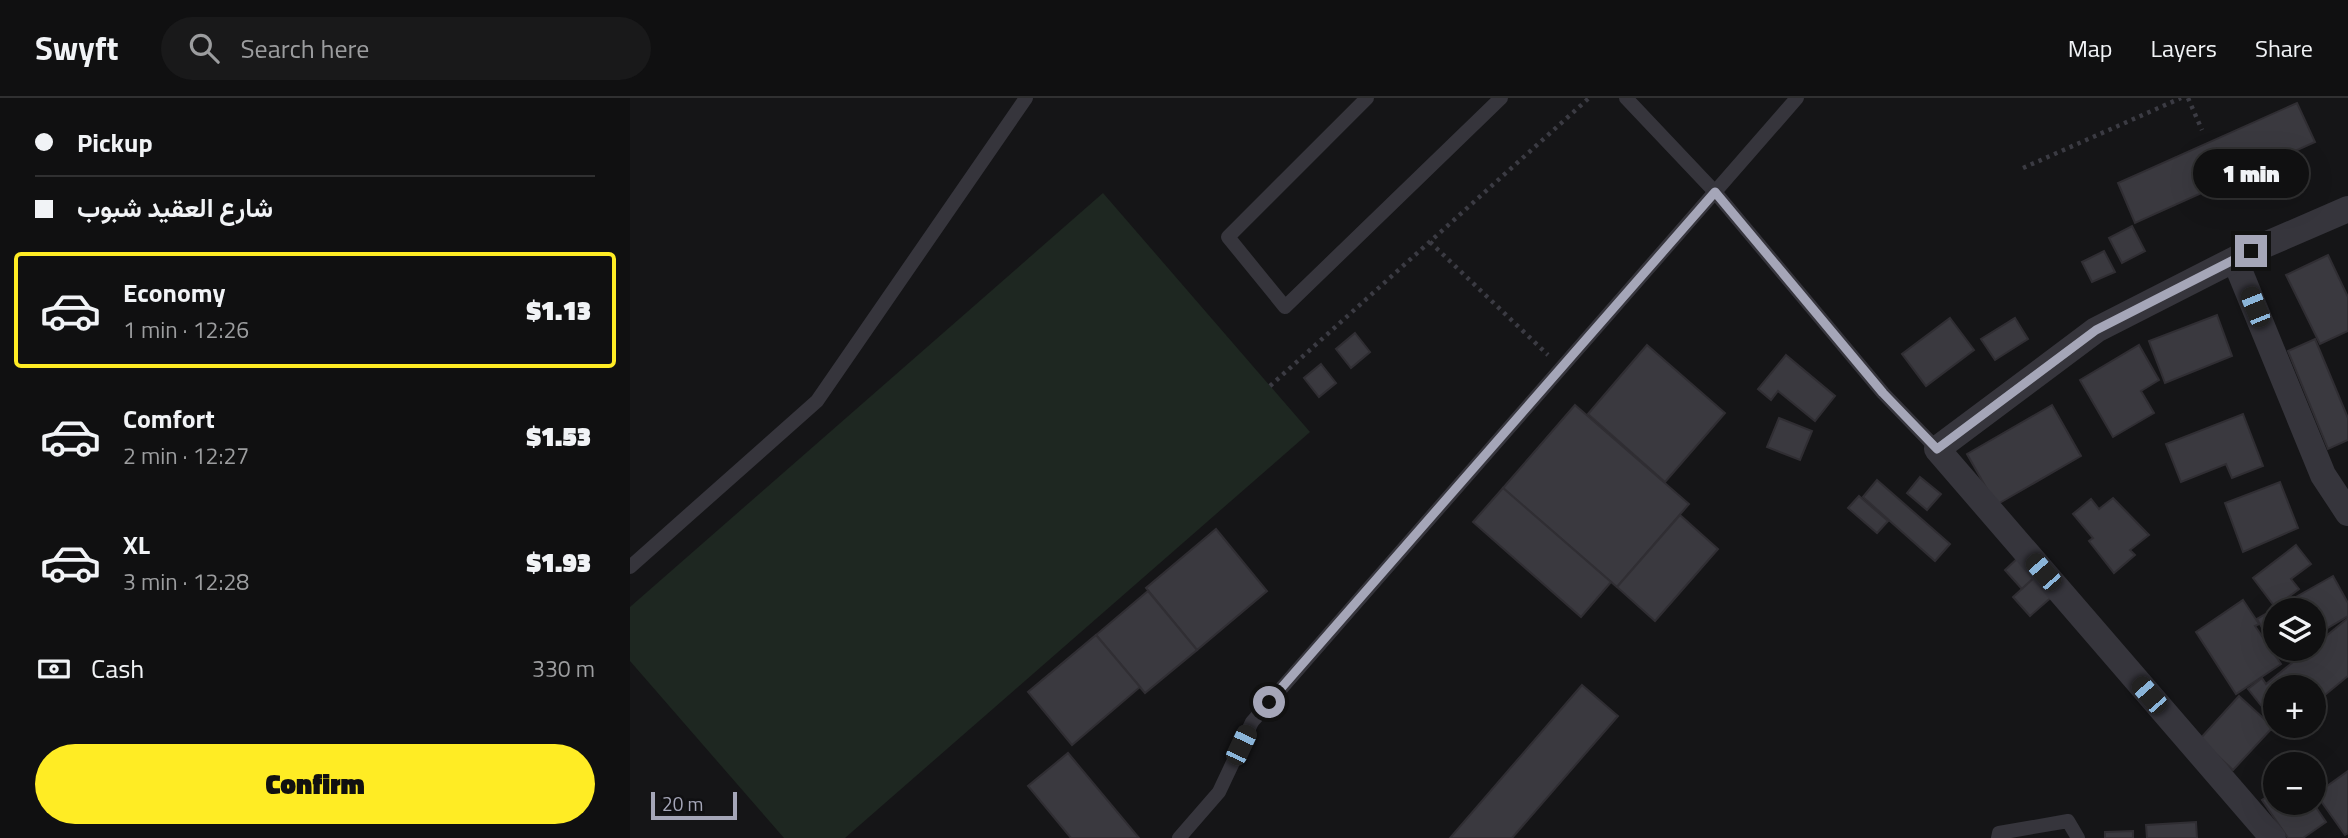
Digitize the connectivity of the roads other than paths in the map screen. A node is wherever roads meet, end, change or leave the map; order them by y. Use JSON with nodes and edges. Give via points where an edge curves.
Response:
{"nodes":[{"id":1,"x":1367,"y":98,"type":"edge"},
{"id":2,"x":1501,"y":98,"type":"edge"},
{"id":3,"x":1626,"y":98,"type":"edge"},
{"id":4,"x":1797,"y":98,"type":"edge"},
{"id":5,"x":1020,"y":101,"type":"edge"},
{"id":6,"x":1715,"y":192,"type":"junction"},
{"id":7,"x":2348,"y":209,"type":"edge"},
{"id":8,"x":2235,"y":260,"type":"junction"},
{"id":9,"x":1937,"y":449,"type":"junction"},
{"id":10,"x":2348,"y":513,"type":"edge"},
{"id":11,"x":630,"y":567,"type":"edge"},
{"id":12,"x":1179,"y":838,"type":"edge"},
{"id":13,"x":1998,"y":838,"type":"edge"},
{"id":14,"x":2078,"y":838,"type":"edge"},
{"id":15,"x":2273,"y":838,"type":"edge"}],
"edges":[{"from":1,"to":2,"type":"lane","via":[[1228,237],[1285,307]]},
{"from":3,"to":6,"type":"lane"},
{"from":4,"to":6,"type":"lane"},
{"from":5,"to":11,"type":"lane","via":[[817,401]]},
{"from":6,"to":9,"type":"lane","via":[[1883,393]]},
{"from":6,"to":12,"type":"lane","via":[[1252,722],[1219,792]]},
{"from":7,"to":8,"type":"street"},
{"from":8,"to":9,"type":"street","via":[[2096,330]]},
{"from":8,"to":10,"type":"street","via":[[2323,475]]},
{"from":9,"to":15,"type":"street"},
{"from":13,"to":14,"type":"lane","via":[[1999,833],[2068,821]]}]}
